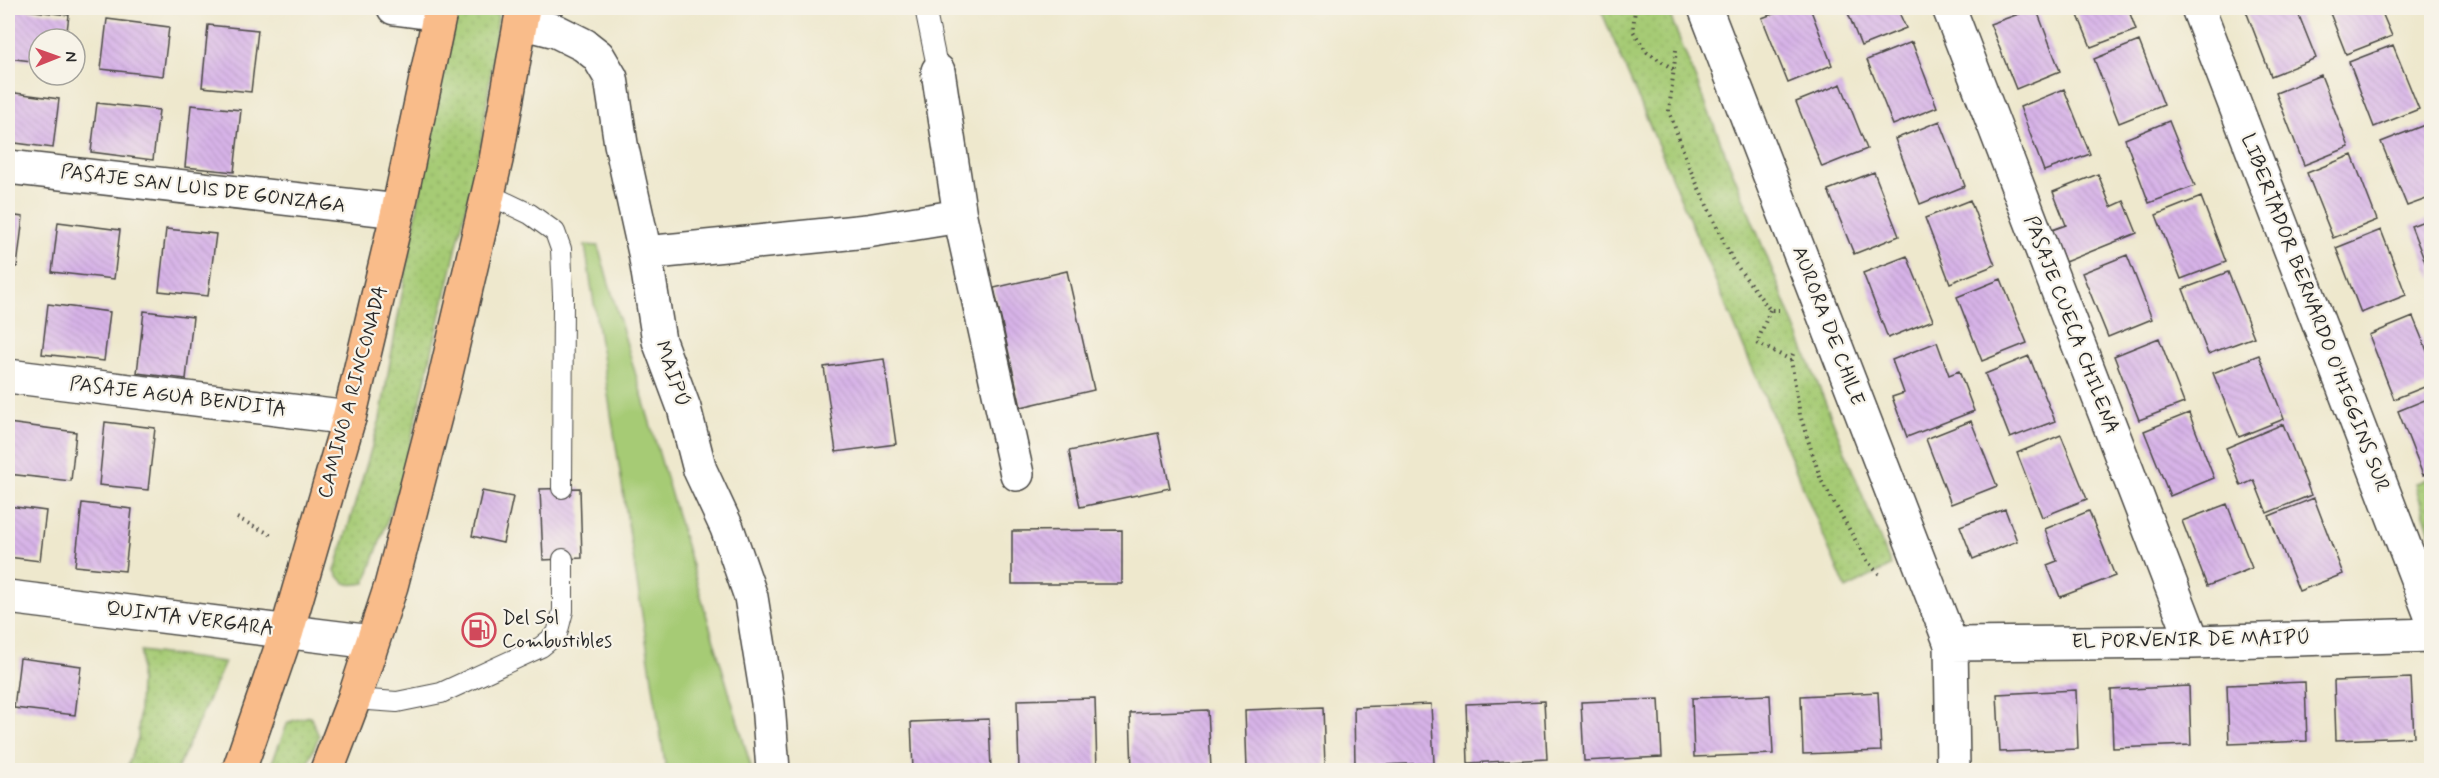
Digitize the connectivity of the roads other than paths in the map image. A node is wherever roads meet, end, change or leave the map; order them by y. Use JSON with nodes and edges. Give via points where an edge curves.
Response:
{"nodes":[{"id":1,"x":394,"y":8,"type":"edge"},
{"id":2,"x":925,"y":8,"type":"edge"},
{"id":3,"x":1949,"y":8,"type":"edge"},
{"id":4,"x":2198,"y":8,"type":"edge"},
{"id":5,"x":441,"y":10,"type":"edge"},
{"id":6,"x":1707,"y":12,"type":"edge"},
{"id":7,"x":522,"y":15,"type":"edge"},
{"id":8,"x":938,"y":71,"type":"joint"},
{"id":9,"x":8,"y":167,"type":"edge"},
{"id":10,"x":488,"y":194,"type":"junction"},
{"id":11,"x":398,"y":212,"type":"junction"},
{"id":12,"x":960,"y":216,"type":"junction"},
{"id":13,"x":645,"y":253,"type":"junction"},
{"id":14,"x":8,"y":376,"type":"edge"},
{"id":15,"x":349,"y":418,"type":"junction"},
{"id":16,"x":1017,"y":474,"type":"dead end"},
{"id":17,"x":562,"y":488,"type":"dead end"},
{"id":18,"x":563,"y":559,"type":"dead end"},
{"id":19,"x":8,"y":597,"type":"edge"},
{"id":20,"x":2432,"y":618,"type":"edge"},
{"id":21,"x":287,"y":632,"type":"junction"},
{"id":22,"x":2432,"y":635,"type":"edge"},
{"id":23,"x":372,"y":642,"type":"junction"},
{"id":24,"x":2193,"y":642,"type":"junction"},
{"id":25,"x":1951,"y":644,"type":"junction"},
{"id":26,"x":354,"y":699,"type":"junction"},
{"id":27,"x":238,"y":771,"type":"edge"},
{"id":28,"x":327,"y":771,"type":"edge"},
{"id":29,"x":773,"y":771,"type":"edge"},
{"id":30,"x":1953,"y":771,"type":"edge"}],
"edges":[{"from":1,"to":5,"type":"street"},
{"from":2,"to":8,"type":"lane"},
{"from":3,"to":24,"type":"street","name":"PASAJE CUECA CHILENA"},
{"from":4,"to":20,"type":"street","name":"LIBERTADOR BERNARDO O'HIGGINS SUR"},
{"from":5,"to":11,"type":"main road","name":"CAMINO A RINCONADA"},
{"from":6,"to":25,"type":"street","name":"AURORA DE CHILE"},
{"from":7,"to":10,"type":"main road"},
{"from":7,"to":13,"type":"street","name":"MAIPÚ","via":[[584,45],[598,56],[610,78]]},
{"from":8,"to":12,"type":"street"},
{"from":9,"to":11,"type":"street","name":"PASAJE SAN LUIS DE GONZAGA"},
{"from":10,"to":17,"type":"lane","via":[[530,214],[555,232],[561,249]]},
{"from":10,"to":23,"type":"main road","via":[[444,382],[391,586]]},
{"from":11,"to":15,"type":"main road","name":"CAMINO A RINCONADA"},
{"from":12,"to":13,"type":"street","via":[[867,231]]},
{"from":12,"to":16,"type":"street"},
{"from":13,"to":29,"type":"street","name":"MAIPÚ","via":[[658,341],[684,408],[700,470],[727,528],[751,597],[768,703]]},
{"from":14,"to":15,"type":"street","name":"PASAJE AGUA BENDITA"},
{"from":15,"to":21,"type":"main road","name":"CAMINO A RINCONADA"},
{"from":18,"to":26,"type":"lane","via":[[563,611],[557,634],[541,647],[441,693],[398,702]]},
{"from":19,"to":21,"type":"street","name":"QUINTA VERGARA"},
{"from":21,"to":23,"type":"street","name":"QUINTA VERGARA"},
{"from":21,"to":27,"type":"main road","name":"CAMINO A RINCONADA"},
{"from":22,"to":24,"type":"street","name":"EL PORVENIR DE MAIPÚ"},
{"from":23,"to":26,"type":"main road"},
{"from":24,"to":25,"type":"street","name":"EL PORVENIR DE MAIPÚ"},
{"from":25,"to":30,"type":"street"},
{"from":26,"to":28,"type":"main road"}]}
